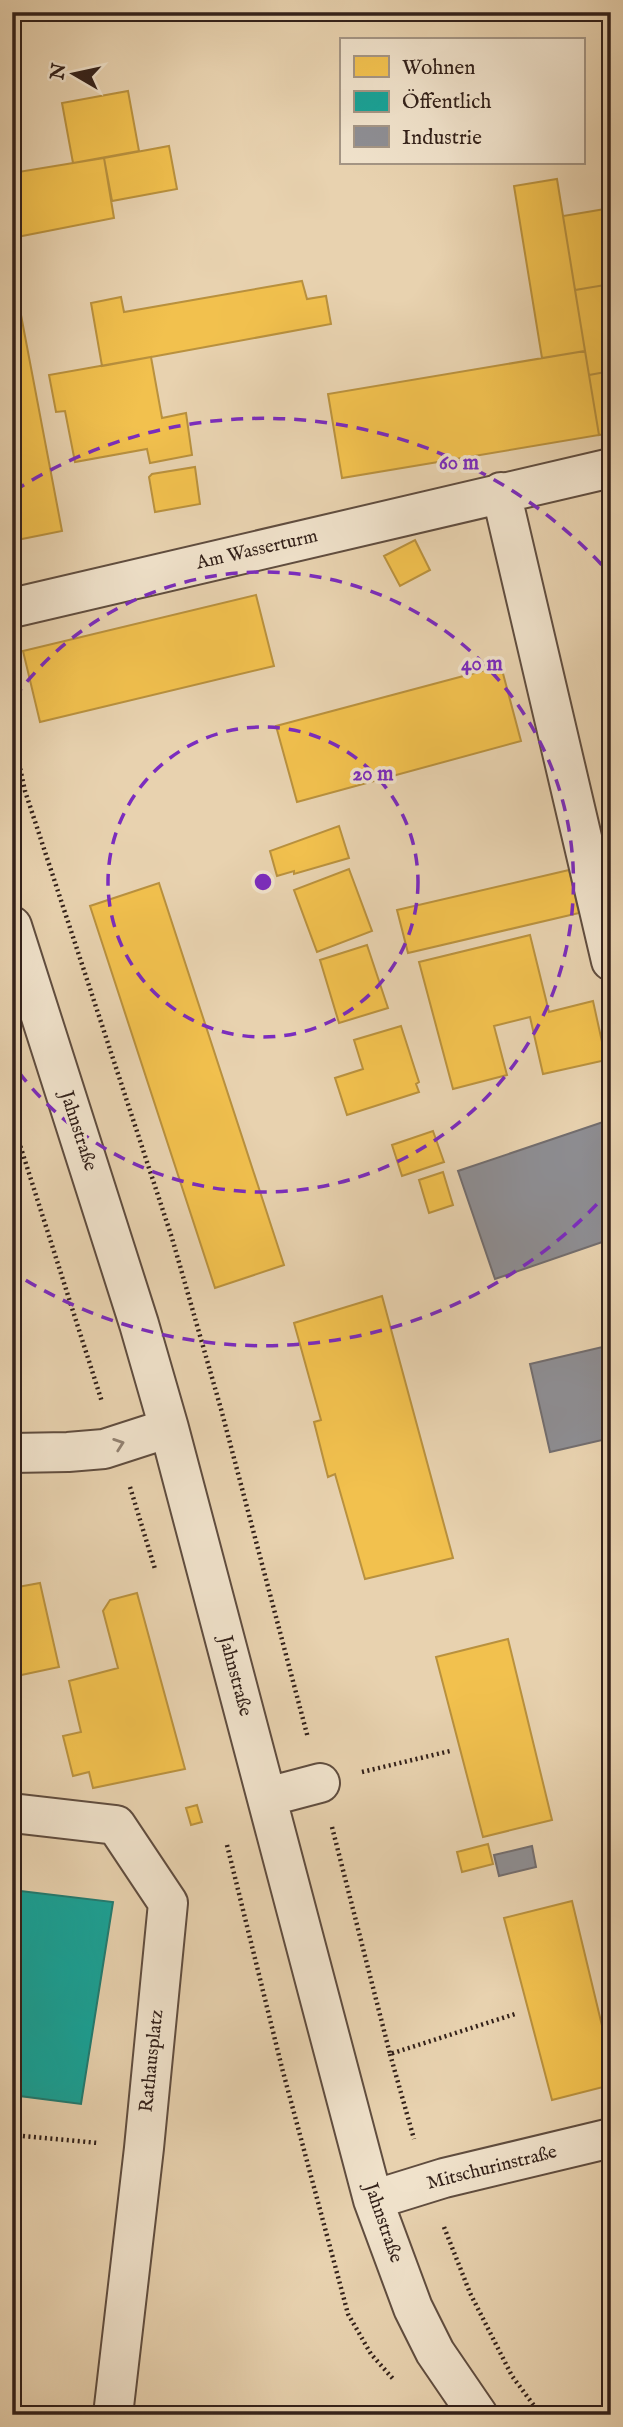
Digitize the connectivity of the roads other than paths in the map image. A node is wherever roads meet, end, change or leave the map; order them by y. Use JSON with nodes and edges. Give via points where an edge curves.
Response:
{"nodes":[{"id":1,"x":611,"y":468,"type":"edge"},
{"id":2,"x":501,"y":492,"type":"junction"},
{"id":3,"x":12,"y":608,"type":"edge"},
{"id":4,"x":12,"y":926,"type":"edge"},
{"id":5,"x":611,"y":961,"type":"edge"},
{"id":6,"x":169,"y":1428,"type":"junction"},
{"id":7,"x":12,"y":1453,"type":"edge"},
{"id":8,"x":320,"y":1783,"type":"road end"},
{"id":9,"x":267,"y":1797,"type":"junction"},
{"id":10,"x":12,"y":1813,"type":"edge"},
{"id":11,"x":611,"y":2138,"type":"edge"},
{"id":12,"x":373,"y":2200,"type":"junction"},
{"id":13,"x":113,"y":2415,"type":"edge"},
{"id":14,"x":478,"y":2415,"type":"edge"}],
"edges":[{"from":1,"to":2,"type":"street","name":"Am Wasserturm"},
{"from":2,"to":3,"type":"street","name":"Am Wasserturm"},
{"from":2,"to":5,"type":"street"},
{"from":4,"to":6,"type":"street","name":"Jahnstraße"},
{"from":7,"to":6,"type":"street","one_way":true,"via":[[104,1449]]},
{"from":6,"to":9,"type":"street","name":"Jahnstraße"},
{"from":8,"to":9,"type":"street"},
{"from":9,"to":12,"type":"street","name":"Jahnstraße"},
{"from":10,"to":13,"type":"street","name":"Rathausplatz","via":[[116,1825],[168,1903]]},
{"from":11,"to":12,"type":"street","name":"Mitschurinstraße"},
{"from":12,"to":14,"type":"street","name":"Jahnstraße","via":[[413,2308],[435,2352]]}]}
